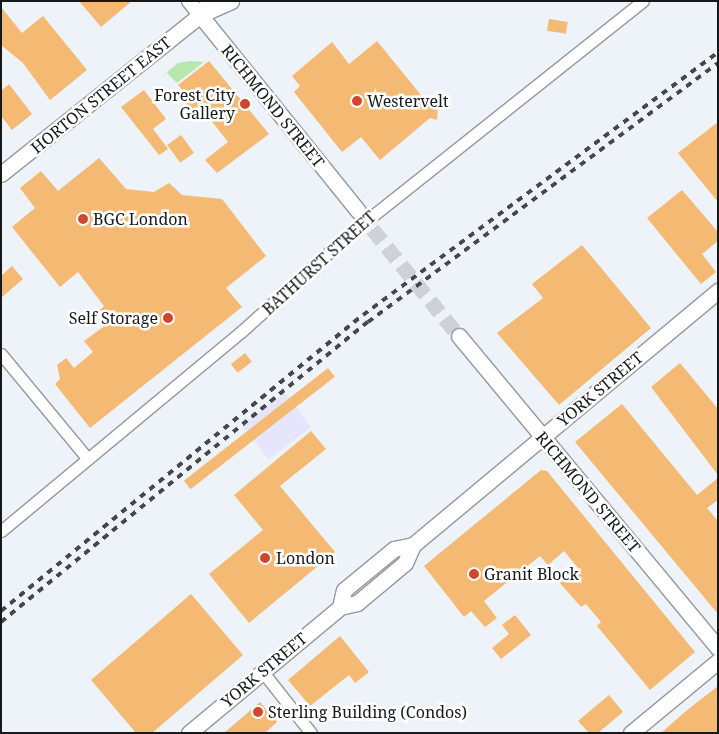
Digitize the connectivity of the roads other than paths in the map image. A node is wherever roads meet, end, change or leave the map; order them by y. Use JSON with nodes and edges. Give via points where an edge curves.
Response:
{"nodes":[{"id":1,"x":189,"y":1,"type":"edge"},
{"id":2,"x":209,"y":1,"type":"edge"},
{"id":3,"x":231,"y":1,"type":"edge"},
{"id":4,"x":643,"y":1,"type":"edge"},
{"id":5,"x":200,"y":15,"type":"junction"},
{"id":6,"x":1,"y":174,"type":"edge"},
{"id":7,"x":358,"y":211,"type":"tunnel mouth"},
{"id":8,"x":718,"y":291,"type":"edge"},
{"id":9,"x":459,"y":336,"type":"tunnel mouth"},
{"id":10,"x":1,"y":354,"type":"edge"},
{"id":11,"x":542,"y":437,"type":"junction"},
{"id":12,"x":88,"y":459,"type":"junction"},
{"id":13,"x":1,"y":531,"type":"edge"},
{"id":14,"x":718,"y":648,"type":"edge"},
{"id":15,"x":718,"y":661,"type":"edge"},
{"id":16,"x":262,"y":671,"type":"junction"},
{"id":17,"x":189,"y":733,"type":"edge"},
{"id":18,"x":311,"y":733,"type":"edge"},
{"id":19,"x":631,"y":733,"type":"edge"}],
"edges":[{"from":1,"to":5,"type":"street","name":"RICHMOND STREET"},
{"from":2,"to":5,"type":"main road","name":"HORTON STREET EAST"},
{"from":3,"to":5,"type":"main road","name":"HORTON STREET EAST"},
{"from":4,"to":12,"type":"street","name":"BATHURST STREET","via":[[346,237],[242,332]]},
{"from":5,"to":6,"type":"main road","name":"HORTON STREET EAST"},
{"from":5,"to":7,"type":"main road","name":"RICHMOND STREET"},
{"from":8,"to":11,"type":"main road","name":"YORK STREET"},
{"from":9,"to":11,"type":"main road","name":"RICHMOND STREET"},
{"from":10,"to":12,"type":"street"},
{"from":11,"to":14,"type":"main road","name":"RICHMOND STREET"},
{"from":11,"to":16,"type":"main road","name":"YORK STREET","via":[[413,545],[405,562],[357,604],[340,607]]},
{"from":12,"to":13,"type":"street","name":"BATHURST STREET"},
{"from":15,"to":19,"type":"main road"},
{"from":16,"to":17,"type":"main road","name":"YORK STREET"},
{"from":16,"to":18,"type":"street"}]}
